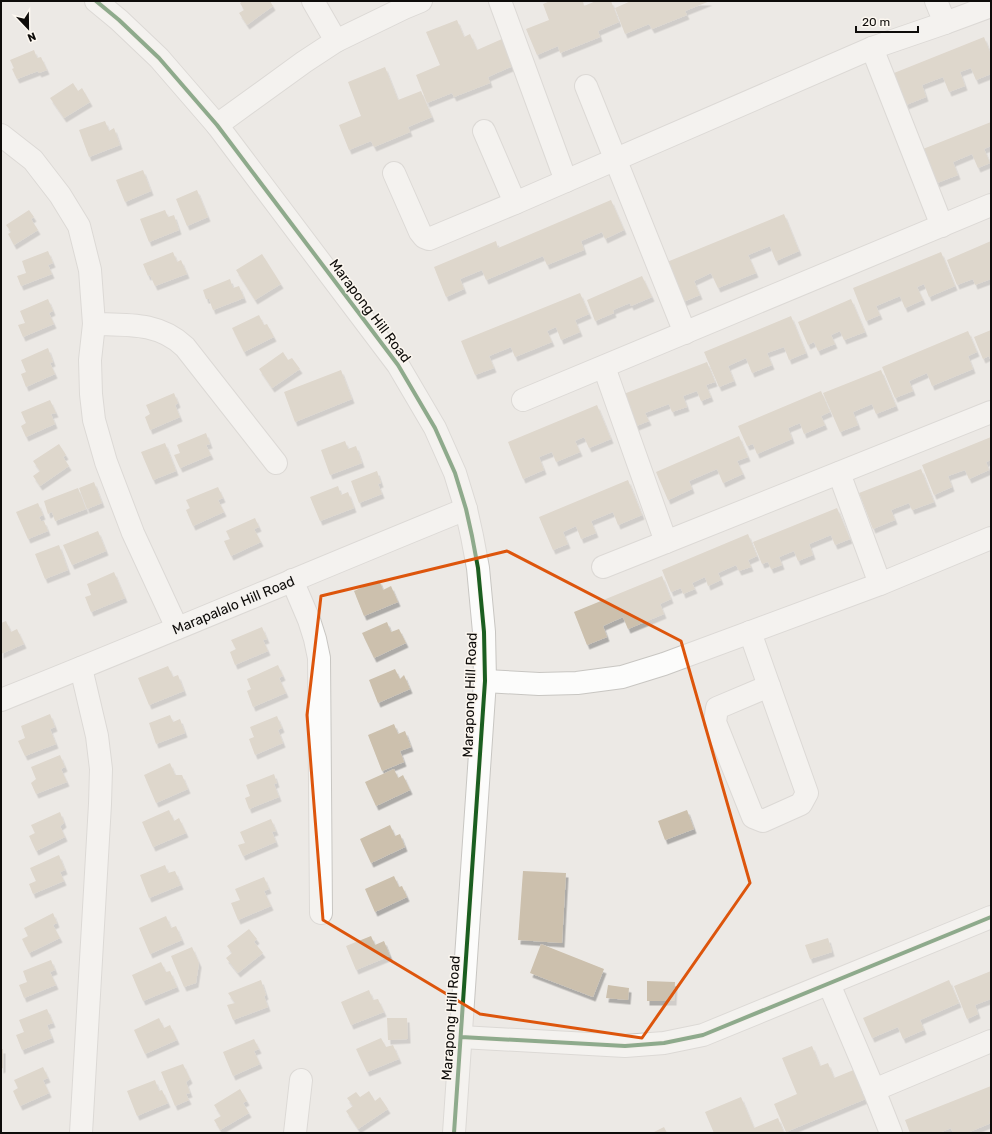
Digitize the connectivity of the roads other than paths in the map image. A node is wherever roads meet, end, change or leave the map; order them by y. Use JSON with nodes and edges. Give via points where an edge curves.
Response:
{"nodes":[{"id":1,"x":96,"y":1,"type":"edge"},
{"id":2,"x":313,"y":1,"type":"edge"},
{"id":3,"x":421,"y":1,"type":"edge"},
{"id":4,"x":500,"y":1,"type":"edge"},
{"id":5,"x":936,"y":1,"type":"edge"},
{"id":6,"x":991,"y":6,"type":"edge"},
{"id":7,"x":945,"y":23,"type":"junction"},
{"id":8,"x":336,"y":41,"type":"junction"},
{"id":9,"x":872,"y":48,"type":"junction"},
{"id":10,"x":586,"y":86,"type":"dead end"},
{"id":11,"x":217,"y":125,"type":"junction"},
{"id":12,"x":484,"y":131,"type":"dead end"},
{"id":13,"x":1,"y":135,"type":"edge"},
{"id":14,"x":615,"y":160,"type":"junction"},
{"id":15,"x":394,"y":173,"type":"dead end"},
{"id":16,"x":566,"y":181,"type":"junction"},
{"id":17,"x":515,"y":203,"type":"junction"},
{"id":18,"x":991,"y":206,"type":"edge"},
{"id":19,"x":942,"y":226,"type":"junction"},
{"id":20,"x":94,"y":324,"type":"junction"},
{"id":21,"x":685,"y":333,"type":"junction"},
{"id":22,"x":604,"y":367,"type":"junction"},
{"id":23,"x":523,"y":400,"type":"dead end"},
{"id":24,"x":991,"y":412,"type":"edge"},
{"id":25,"x":276,"y":463,"type":"dead end"},
{"id":26,"x":839,"y":473,"type":"junction"},
{"id":27,"x":466,"y":509,"type":"junction"},
{"id":28,"x":991,"y":538,"type":"edge"},
{"id":29,"x":666,"y":542,"type":"junction"},
{"id":30,"x":603,"y":567,"type":"dead end"},
{"id":31,"x":292,"y":580,"type":"junction"},
{"id":32,"x":880,"y":584,"type":"junction"},
{"id":33,"x":177,"y":628,"type":"junction"},
{"id":34,"x":750,"y":632,"type":"junction"},
{"id":35,"x":81,"y":668,"type":"junction"},
{"id":36,"x":485,"y":681,"type":"junction"},
{"id":37,"x":769,"y":686,"type":"junction"},
{"id":38,"x":1,"y":700,"type":"edge"},
{"id":39,"x":321,"y":913,"type":"dead end"},
{"id":40,"x":991,"y":917,"type":"edge"},
{"id":41,"x":829,"y":984,"type":"junction"},
{"id":42,"x":461,"y":1037,"type":"junction"},
{"id":43,"x":991,"y":1041,"type":"edge"},
{"id":44,"x":301,"y":1080,"type":"dead end"},
{"id":45,"x":874,"y":1090,"type":"junction"},
{"id":46,"x":81,"y":1133,"type":"edge"},
{"id":47,"x":295,"y":1133,"type":"edge"},
{"id":48,"x":454,"y":1133,"type":"edge"},
{"id":49,"x":891,"y":1133,"type":"edge"}],
"edges":[{"from":1,"to":11,"type":"street","name":"Marapong Hill Road","via":[[159,58]]},
{"from":2,"to":8,"type":"street"},
{"from":3,"to":8,"type":"street"},
{"from":4,"to":16,"type":"street"},
{"from":5,"to":7,"type":"street"},
{"from":6,"to":7,"type":"street"},
{"from":7,"to":9,"type":"street"},
{"from":8,"to":11,"type":"street"},
{"from":9,"to":14,"type":"street"},
{"from":9,"to":19,"type":"street"},
{"from":10,"to":14,"type":"street"},
{"from":11,"to":27,"type":"street","name":"Marapong Hill Road","via":[[398,365],[434,428],[455,473]]},
{"from":12,"to":17,"type":"street"},
{"from":13,"to":20,"type":"street","via":[[33,160],[60,195],[79,226],[90,270]]},
{"from":14,"to":16,"type":"street"},
{"from":14,"to":21,"type":"street"},
{"from":15,"to":17,"type":"street","via":[[420,232],[430,239]]},
{"from":16,"to":17,"type":"street"},
{"from":18,"to":19,"type":"street"},
{"from":19,"to":21,"type":"street"},
{"from":20,"to":25,"type":"street","via":[[138,325],[177,339]]},
{"from":20,"to":33,"type":"street","via":[[90,360],[94,420],[106,462],[133,533]]},
{"from":21,"to":22,"type":"street"},
{"from":22,"to":23,"type":"street"},
{"from":22,"to":29,"type":"street"},
{"from":24,"to":26,"type":"street"},
{"from":26,"to":29,"type":"street"},
{"from":26,"to":32,"type":"street"},
{"from":27,"to":31,"type":"street","name":"Marapalalo Hill Road"},
{"from":27,"to":36,"type":"street","name":"Marapong Hill Road","via":[[478,568],[484,632]]},
{"from":28,"to":32,"type":"street"},
{"from":29,"to":30,"type":"street"},
{"from":31,"to":33,"type":"street","name":"Marapalalo Hill Road"},
{"from":31,"to":39,"type":"street","via":[[309,620],[319,658]]},
{"from":32,"to":34,"type":"street"},
{"from":33,"to":35,"type":"street","name":"Marapalalo Hill Road"},
{"from":34,"to":36,"type":"street","via":[[622,677],[577,683]]},
{"from":34,"to":37,"type":"street"},
{"from":35,"to":38,"type":"street","name":"Marapalalo Hill Road"},
{"from":35,"to":46,"type":"street","via":[[98,736],[101,769]]},
{"from":36,"to":42,"type":"street","name":"Marapong Hill Road"},
{"from":37,"to":37,"type":"street","via":[[807,793],[801,804],[763,821],[753,817],[715,722],[717,708]]},
{"from":40,"to":41,"type":"street"},
{"from":41,"to":42,"type":"street","via":[[703,1035],[664,1043],[625,1046]]},
{"from":41,"to":45,"type":"street"},
{"from":42,"to":48,"type":"street","name":"Marapong Hill Road"},
{"from":43,"to":45,"type":"street"},
{"from":44,"to":47,"type":"street"},
{"from":45,"to":49,"type":"street"}]}
